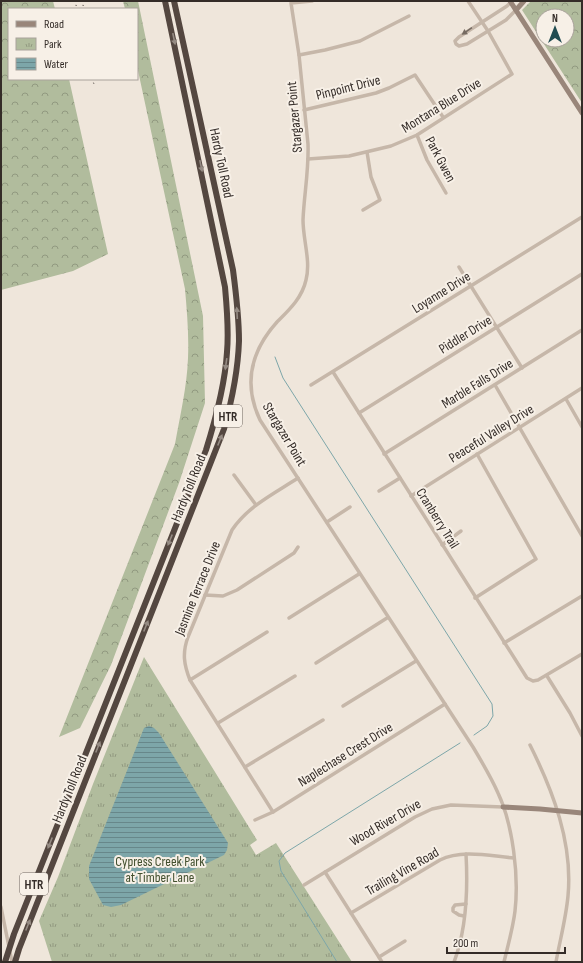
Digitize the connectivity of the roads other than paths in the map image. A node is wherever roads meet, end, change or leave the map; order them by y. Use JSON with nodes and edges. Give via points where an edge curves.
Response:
{"nodes":[{"id":1,"x":165,"y":1,"type":"edge"},
{"id":2,"x":174,"y":1,"type":"edge"},
{"id":3,"x":312,"y":1,"type":"edge"},
{"id":4,"x":468,"y":1,"type":"edge"},
{"id":5,"x":511,"y":1,"type":"edge"},
{"id":6,"x":524,"y":1,"type":"edge"},
{"id":7,"x":516,"y":10,"type":"junction"},
{"id":8,"x":409,"y":16,"type":"dead end"},
{"id":9,"x":482,"y":22,"type":"junction"},
{"id":10,"x":488,"y":31,"type":"junction"},
{"id":11,"x":299,"y":55,"type":"junction"},
{"id":12,"x":304,"y":110,"type":"junction"},
{"id":13,"x":582,"y":113,"type":"edge"},
{"id":14,"x":443,"y":117,"type":"junction"},
{"id":15,"x":416,"y":135,"type":"junction"},
{"id":16,"x":367,"y":152,"type":"junction"},
{"id":17,"x":308,"y":158,"type":"junction"},
{"id":18,"x":446,"y":193,"type":"dead end"},
{"id":19,"x":363,"y":210,"type":"dead end"},
{"id":20,"x":582,"y":217,"type":"edge"},
{"id":21,"x":459,"y":267,"type":"dead end"},
{"id":22,"x":582,"y":274,"type":"edge"},
{"id":23,"x":471,"y":286,"type":"junction"},
{"id":24,"x":497,"y":327,"type":"junction"},
{"id":25,"x":582,"y":330,"type":"edge"},
{"id":26,"x":522,"y":368,"type":"junction"},
{"id":27,"x":333,"y":372,"type":"junction"},
{"id":28,"x":311,"y":385,"type":"dead end"},
{"id":29,"x":494,"y":385,"type":"junction"},
{"id":30,"x":582,"y":388,"type":"edge"},
{"id":31,"x":566,"y":399,"type":"junction"},
{"id":32,"x":359,"y":413,"type":"junction"},
{"id":33,"x":582,"y":427,"type":"edge"},
{"id":34,"x":520,"y":428,"type":"junction"},
{"id":35,"x":384,"y":454,"type":"junction"},
{"id":36,"x":477,"y":454,"type":"junction"},
{"id":37,"x":234,"y":475,"type":"dead end"},
{"id":38,"x":298,"y":478,"type":"junction"},
{"id":39,"x":400,"y":478,"type":"junction"},
{"id":40,"x":379,"y":491,"type":"dead end"},
{"id":41,"x":411,"y":496,"type":"junction"},
{"id":42,"x":256,"y":505,"type":"junction"},
{"id":43,"x":350,"y":507,"type":"dead end"},
{"id":44,"x":327,"y":522,"type":"junction"},
{"id":45,"x":461,"y":531,"type":"dead end"},
{"id":46,"x":582,"y":536,"type":"edge"},
{"id":47,"x":442,"y":545,"type":"junction"},
{"id":48,"x":298,"y":547,"type":"dead end"},
{"id":49,"x":360,"y":574,"type":"junction"},
{"id":50,"x":205,"y":595,"type":"junction"},
{"id":51,"x":582,"y":596,"type":"edge"},
{"id":52,"x":475,"y":598,"type":"junction"},
{"id":53,"x":288,"y":618,"type":"dead end"},
{"id":54,"x":387,"y":618,"type":"junction"},
{"id":55,"x":267,"y":632,"type":"dead end"},
{"id":56,"x":504,"y":643,"type":"junction"},
{"id":57,"x":582,"y":654,"type":"edge"},
{"id":58,"x":416,"y":661,"type":"junction"},
{"id":59,"x":316,"y":663,"type":"dead end"},
{"id":60,"x":295,"y":676,"type":"dead end"},
{"id":61,"x":547,"y":676,"type":"junction"},
{"id":62,"x":190,"y":680,"type":"junction"},
{"id":63,"x":445,"y":704,"type":"junction"},
{"id":64,"x":343,"y":706,"type":"dead end"},
{"id":65,"x":323,"y":720,"type":"dead end"},
{"id":66,"x":218,"y":723,"type":"junction"},
{"id":67,"x":582,"y":736,"type":"edge"},
{"id":68,"x":530,"y":744,"type":"dead end"},
{"id":69,"x":245,"y":767,"type":"junction"},
{"id":70,"x":503,"y":807,"type":"junction"},
{"id":71,"x":558,"y":811,"type":"junction"},
{"id":72,"x":273,"y":812,"type":"junction"},
{"id":73,"x":582,"y":813,"type":"edge"},
{"id":74,"x":255,"y":820,"type":"dead end"},
{"id":75,"x":466,"y":854,"type":"junction"},
{"id":76,"x":514,"y":858,"type":"junction"},
{"id":77,"x":325,"y":872,"type":"junction"},
{"id":78,"x":304,"y":885,"type":"dead end"},
{"id":79,"x":466,"y":904,"type":"junction"},
{"id":80,"x":1,"y":907,"type":"edge"},
{"id":81,"x":351,"y":913,"type":"junction"},
{"id":82,"x":464,"y":916,"type":"junction"},
{"id":83,"x":405,"y":940,"type":"dead end"},
{"id":84,"x":379,"y":957,"type":"junction"},
{"id":85,"x":5,"y":962,"type":"edge"},
{"id":86,"x":13,"y":962,"type":"edge"},
{"id":87,"x":382,"y":962,"type":"edge"},
{"id":88,"x":454,"y":962,"type":"edge"},
{"id":89,"x":504,"y":962,"type":"edge"},
{"id":90,"x":556,"y":962,"type":"edge"}],
"edges":[{"from":1,"to":85,"type":"highway","name":"Hardy Toll Road","number":"HTR","one_way":true,"bridge":true,"via":[[225,287],[227,353],[217,415],[206,450]]},
{"from":86,"to":2,"type":"highway","name":"Hardy Toll Road","number":"HTR","one_way":true,"via":[[224,429],[231,404],[239,340],[233,270]]},
{"from":3,"to":11,"type":"street","name":"Stargazer Point","via":[[291,3]]},
{"from":4,"to":9,"type":"street"},
{"from":5,"to":7,"type":"street"},
{"from":5,"to":9,"type":"street"},
{"from":6,"to":7,"type":"street"},
{"from":7,"to":10,"type":"street"},
{"from":7,"to":13,"type":"street"},
{"from":8,"to":11,"type":"street","via":[[360,41]]},
{"from":9,"to":10,"type":"street"},
{"from":9,"to":10,"type":"street","one_way":true,"via":[[455,40],[456,44],[463,46]]},
{"from":10,"to":14,"type":"street","name":"Montana Blue Drive","via":[[512,74]]},
{"from":11,"to":12,"type":"street","name":"Stargazer Point"},
{"from":12,"to":14,"type":"street","name":"Pinpoint Drive","via":[[376,93],[415,74]]},
{"from":12,"to":17,"type":"street","name":"Stargazer Point"},
{"from":14,"to":15,"type":"street","name":"Montana Blue Drive"},
{"from":15,"to":16,"type":"street","name":"Montana Blue Drive","via":[[391,146]]},
{"from":15,"to":18,"type":"street","name":"Park Gwen"},
{"from":16,"to":17,"type":"street","name":"Montana Blue Drive","via":[[349,156]]},
{"from":16,"to":19,"type":"street","via":[[371,177],[380,200]]},
{"from":17,"to":38,"type":"street","name":"Stargazer Point","via":[[303,219],[308,263],[306,279],[300,295],[257,350],[250,387],[253,404],[260,420]]},
{"from":20,"to":23,"type":"street","name":"Loyanne Drive"},
{"from":21,"to":23,"type":"street"},
{"from":22,"to":24,"type":"street","name":"Piddler Drive"},
{"from":23,"to":24,"type":"street"},
{"from":23,"to":27,"type":"street","name":"Loyanne Drive"},
{"from":24,"to":26,"type":"street"},
{"from":24,"to":32,"type":"street","name":"Piddler Drive"},
{"from":25,"to":26,"type":"street","name":"Marble Falls Drive"},
{"from":26,"to":29,"type":"street","name":"Marble Falls Drive"},
{"from":27,"to":28,"type":"street","name":"Loyanne Drive"},
{"from":27,"to":32,"type":"street","name":"Cranberry Trail"},
{"from":29,"to":34,"type":"street"},
{"from":29,"to":35,"type":"street","name":"Marble Falls Drive"},
{"from":30,"to":31,"type":"street","name":"Peaceful Valley Drive"},
{"from":31,"to":33,"type":"street"},
{"from":31,"to":34,"type":"street","name":"Peaceful Valley Drive"},
{"from":32,"to":35,"type":"street","name":"Cranberry Trail"},
{"from":34,"to":36,"type":"street","name":"Peaceful Valley Drive"},
{"from":34,"to":46,"type":"street"},
{"from":35,"to":39,"type":"street","name":"Cranberry Trail"},
{"from":36,"to":41,"type":"street","name":"Peaceful Valley Drive"},
{"from":36,"to":52,"type":"street","via":[[536,559]]},
{"from":37,"to":42,"type":"street"},
{"from":38,"to":42,"type":"street","name":"Jasmine Terrace Drive"},
{"from":38,"to":44,"type":"street","name":"Stargazer Point"},
{"from":39,"to":40,"type":"street"},
{"from":39,"to":41,"type":"street","name":"Cranberry Trail"},
{"from":41,"to":47,"type":"street","name":"Cranberry Trail"},
{"from":42,"to":50,"type":"street","name":"Jasmine Terrace Drive","via":[[243,515],[232,530]]},
{"from":43,"to":44,"type":"street"},
{"from":44,"to":49,"type":"street","name":"Stargazer Point"},
{"from":45,"to":47,"type":"street"},
{"from":47,"to":52,"type":"street","name":"Cranberry Trail"},
{"from":48,"to":50,"type":"street","via":[[294,553],[237,590],[223,596]]},
{"from":49,"to":53,"type":"street"},
{"from":49,"to":54,"type":"street","name":"Stargazer Point"},
{"from":50,"to":62,"type":"street","name":"Jasmine Terrace Drive","via":[[186,645],[184,662]]},
{"from":51,"to":56,"type":"street"},
{"from":52,"to":56,"type":"street","name":"Cranberry Trail"},
{"from":54,"to":58,"type":"street","name":"Stargazer Point"},
{"from":54,"to":59,"type":"street"},
{"from":55,"to":62,"type":"street"},
{"from":56,"to":61,"type":"street","name":"Cranberry Trail","via":[[529,680],[533,682]]},
{"from":57,"to":61,"type":"street"},
{"from":58,"to":63,"type":"street","name":"Stargazer Point"},
{"from":58,"to":64,"type":"street"},
{"from":60,"to":66,"type":"street"},
{"from":61,"to":67,"type":"street"},
{"from":62,"to":66,"type":"street","name":"Jasmine Terrace Drive"},
{"from":63,"to":70,"type":"street","name":"Stargazer Point","via":[[489,774]]},
{"from":63,"to":72,"type":"street","name":"Naplechase Crest Drive"},
{"from":65,"to":69,"type":"street"},
{"from":66,"to":69,"type":"street","name":"Jasmine Terrace Drive"},
{"from":68,"to":71,"type":"street","via":[[545,774]]},
{"from":69,"to":72,"type":"street","name":"Jasmine Terrace Drive"},
{"from":70,"to":71,"type":"street","name":"Wood River Drive"},
{"from":70,"to":76,"type":"street","name":"Stargazer Point","via":[[510,827]]},
{"from":70,"to":77,"type":"street","name":"Wood River Drive","via":[[451,805],[432,809],[415,816]]},
{"from":71,"to":73,"type":"street","name":"Wood River Drive"},
{"from":71,"to":90,"type":"street","via":[[565,838],[568,896]]},
{"from":72,"to":74,"type":"street","name":"Naplechase Crest Drive"},
{"from":75,"to":76,"type":"street","name":"Trailing Vine Road"},
{"from":75,"to":79,"type":"street"},
{"from":75,"to":81,"type":"street","name":"Trailing Vine Road","via":[[440,860]]},
{"from":76,"to":89,"type":"street","name":"Stargazer Point","via":[[515,912]]},
{"from":77,"to":78,"type":"street","name":"Wood River Drive"},
{"from":77,"to":81,"type":"street"},
{"from":79,"to":82,"type":"street"},
{"from":79,"to":82,"type":"street","via":[[455,905],[453,908],[456,914]]},
{"from":80,"to":86,"type":"street"},
{"from":81,"to":84,"type":"street"},
{"from":82,"to":88,"type":"street"},
{"from":83,"to":84,"type":"street"},
{"from":84,"to":87,"type":"street"}]}
